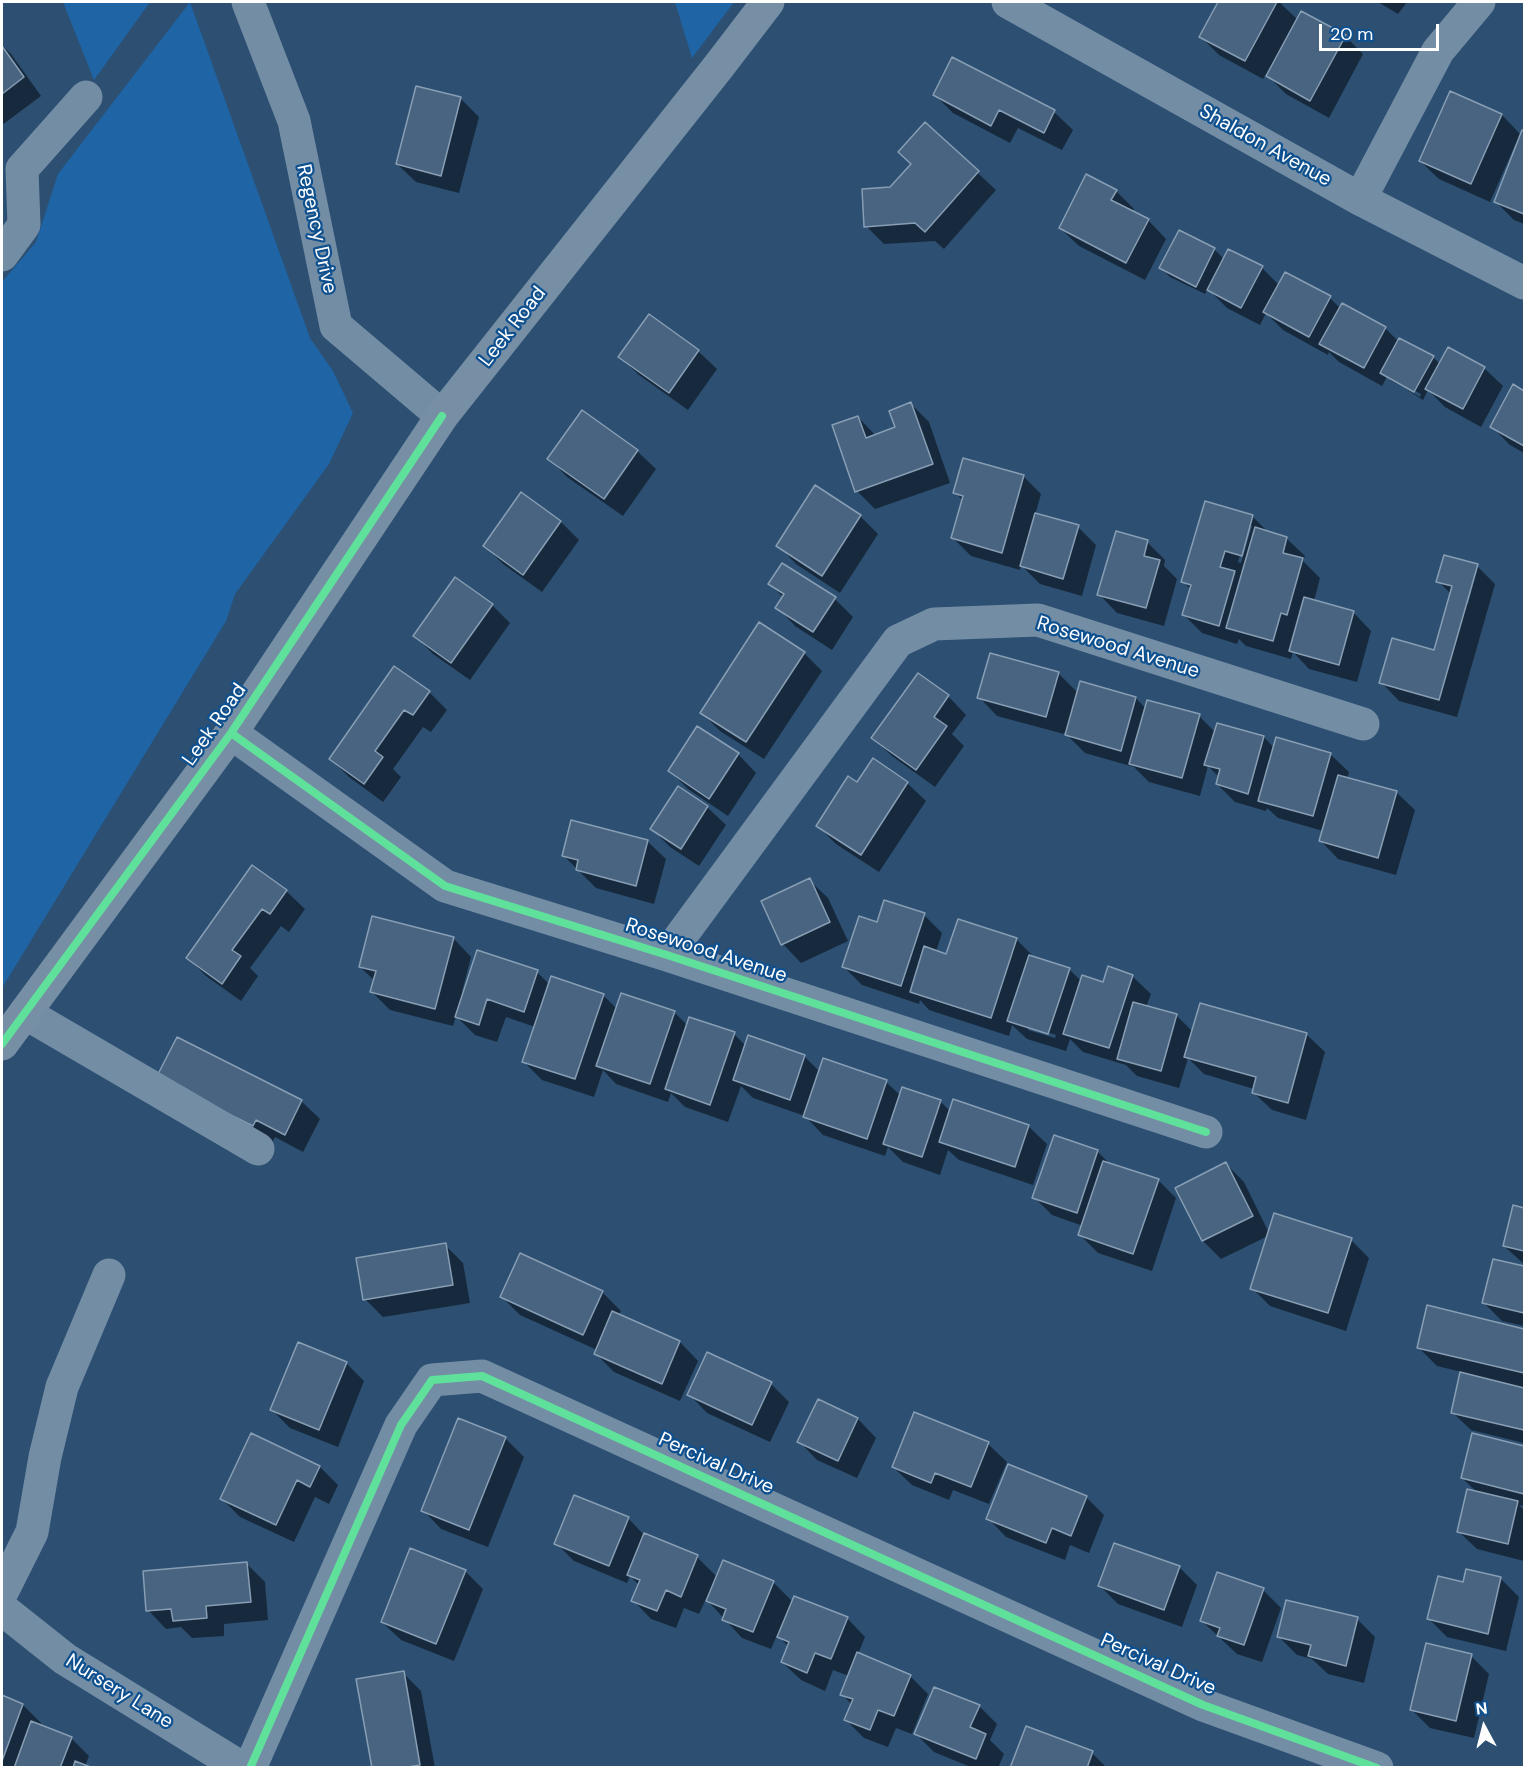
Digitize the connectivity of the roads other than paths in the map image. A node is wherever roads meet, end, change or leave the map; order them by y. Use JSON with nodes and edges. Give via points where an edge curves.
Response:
{"nodes":[{"id":1,"x":248,"y":2,"type":"edge"},
{"id":2,"x":768,"y":2,"type":"edge"},
{"id":3,"x":1008,"y":2,"type":"edge"},
{"id":4,"x":1479,"y":2,"type":"edge"},
{"id":5,"x":86,"y":97,"type":"dead end"},
{"id":6,"x":1360,"y":199,"type":"junction"},
{"id":7,"x":2,"y":255,"type":"edge"},
{"id":8,"x":1524,"y":283,"type":"edge"},
{"id":9,"x":442,"y":416,"type":"junction"},
{"id":10,"x":1363,"y":724,"type":"dead end"},
{"id":11,"x":231,"y":733,"type":"junction"},
{"id":12,"x":667,"y":955,"type":"junction"},
{"id":13,"x":25,"y":1013,"type":"junction"},
{"id":14,"x":2,"y":1044,"type":"edge"},
{"id":15,"x":1206,"y":1132,"type":"dead end"},
{"id":16,"x":258,"y":1149,"type":"dead end"},
{"id":17,"x":109,"y":1275,"type":"dead end"},
{"id":18,"x":2,"y":1592,"type":"edge"},
{"id":19,"x":2,"y":1609,"type":"edge"},
{"id":20,"x":242,"y":1767,"type":"edge"},
{"id":21,"x":250,"y":1767,"type":"edge"},
{"id":22,"x":1377,"y":1767,"type":"edge"}],
"edges":[{"from":1,"to":9,"type":"street","name":"Regency Drive","via":[[294,121],[336,326]]},
{"from":2,"to":9,"type":"highway","name":"Leek Road"},
{"from":3,"to":6,"type":"street","name":"Shaldon Avenue"},
{"from":4,"to":6,"type":"street","via":[[1438,51]]},
{"from":5,"to":7,"type":"street","via":[[22,169],[24,225]]},
{"from":6,"to":8,"type":"street","name":"Shaldon Avenue"},
{"from":9,"to":11,"type":"highway","name":"Leek Road"},
{"from":10,"to":12,"type":"street","name":"Rosewood Avenue","via":[[1038,620],[934,624],[898,641]]},
{"from":11,"to":12,"type":"street","name":"Rosewood Avenue","via":[[445,886]]},
{"from":11,"to":13,"type":"highway","name":"Leek Road"},
{"from":12,"to":15,"type":"street","name":"Rosewood Avenue"},
{"from":13,"to":14,"type":"highway","name":"Leek Road"},
{"from":13,"to":16,"type":"street"},
{"from":17,"to":18,"type":"street","via":[[62,1387],[32,1532]]},
{"from":19,"to":20,"type":"street","name":"Nursery Lane","via":[[65,1659]]},
{"from":21,"to":22,"type":"street","name":"Percival Drive","via":[[401,1425],[432,1380],[482,1376],[1203,1705]]}]}
